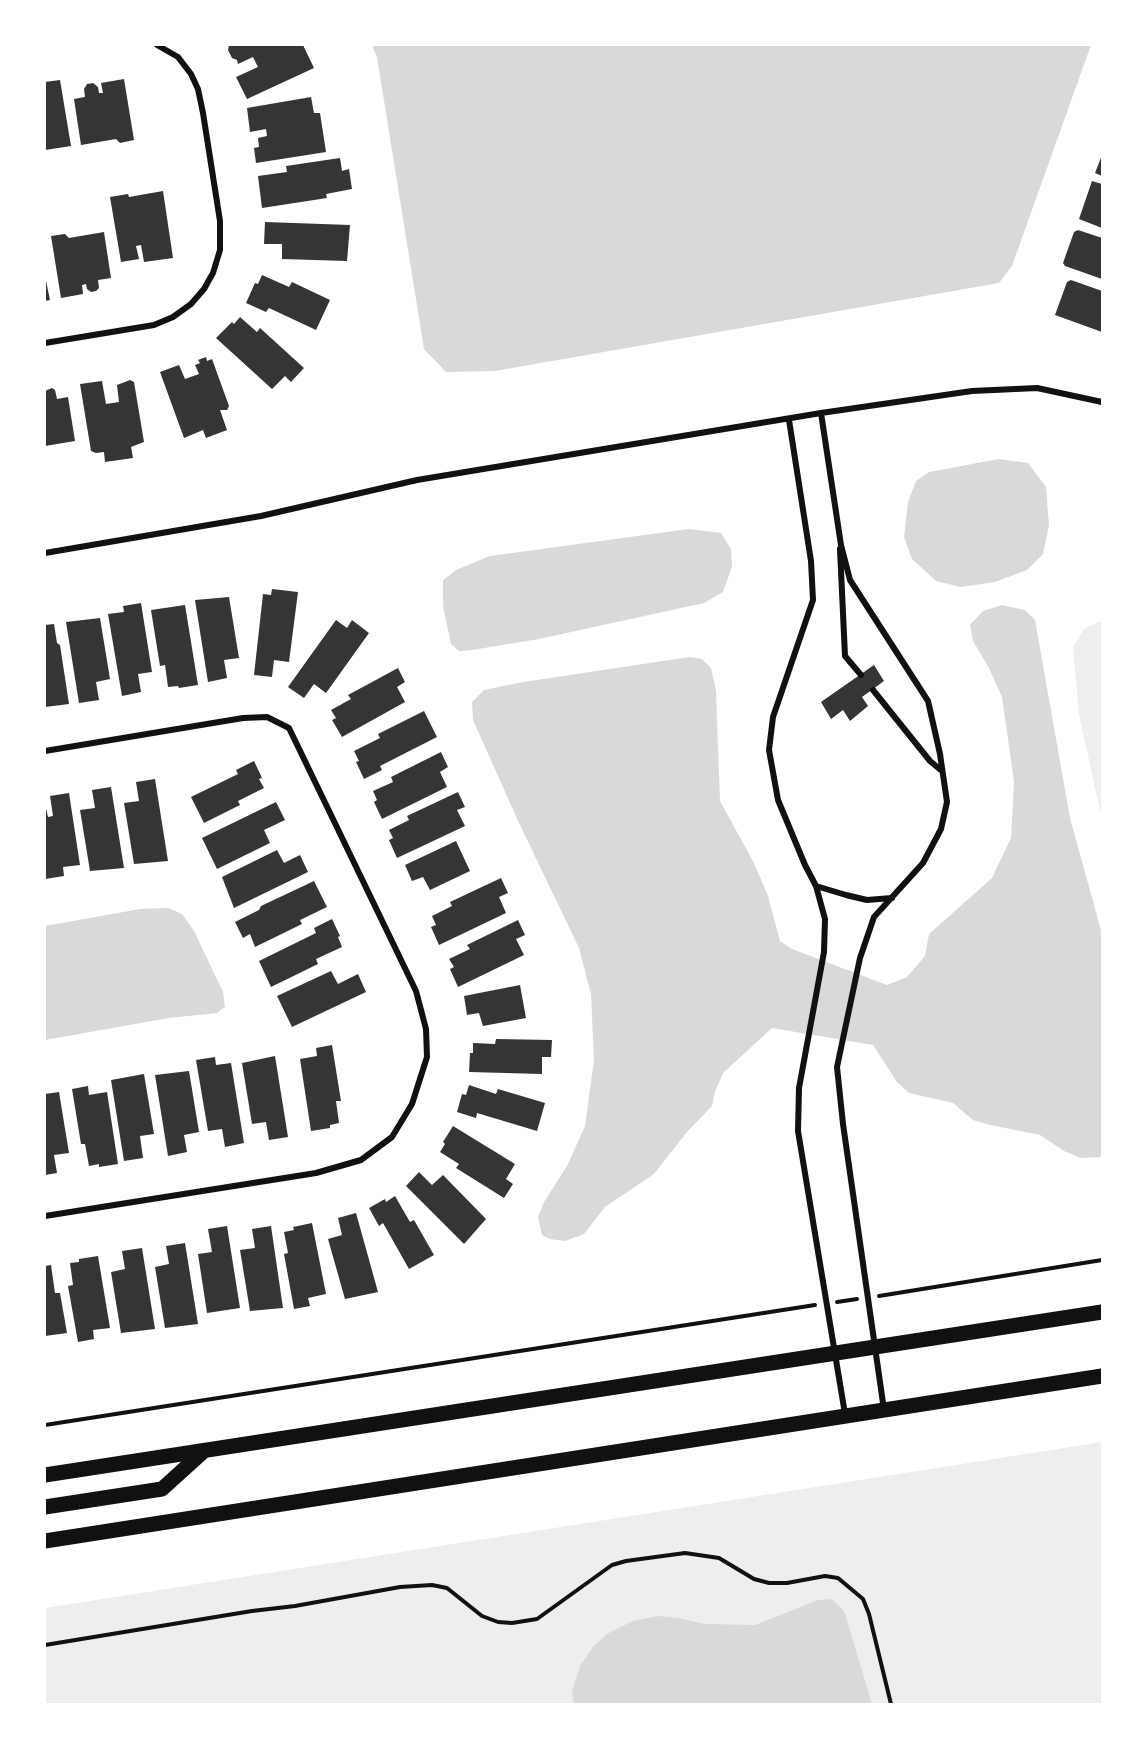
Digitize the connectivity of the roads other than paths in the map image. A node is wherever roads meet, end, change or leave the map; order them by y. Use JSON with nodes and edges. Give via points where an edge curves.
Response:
{"nodes":[{"id":1,"x":157,"y":45,"type":"edge"},
{"id":2,"x":45,"y":343,"type":"edge"},
{"id":3,"x":1102,"y":402,"type":"edge"},
{"id":4,"x":821,"y":413,"type":"junction"},
{"id":5,"x":789,"y":420,"type":"junction"},
{"id":6,"x":839,"y":530,"type":"junction"},
{"id":7,"x":45,"y":553,"type":"edge"},
{"id":8,"x":861,"y":675,"type":"dead end"},
{"id":9,"x":873,"y":690,"type":"dead end"},
{"id":10,"x":45,"y":750,"type":"edge"},
{"id":11,"x":943,"y":771,"type":"junction"},
{"id":12,"x":816,"y":886,"type":"junction"},
{"id":13,"x":892,"y":898,"type":"junction"},
{"id":14,"x":45,"y":1216,"type":"edge"},
{"id":15,"x":1102,"y":1312,"type":"edge"},
{"id":16,"x":875,"y":1348,"type":"junction"},
{"id":17,"x":835,"y":1354,"type":"junction"},
{"id":18,"x":1102,"y":1376,"type":"edge"},
{"id":19,"x":884,"y":1410,"type":"junction"},
{"id":20,"x":846,"y":1417,"type":"junction"},
{"id":21,"x":204,"y":1451,"type":"junction"},
{"id":22,"x":45,"y":1475,"type":"edge"},
{"id":23,"x":45,"y":1507,"type":"edge"},
{"id":24,"x":45,"y":1541,"type":"edge"}],
"edges":[{"from":1,"to":2,"type":"street","via":[[178,57],[191,74],[204,112],[220,221],[220,250],[213,273],[191,304],[154,325]]},
{"from":3,"to":4,"type":"street","via":[[1037,388],[972,391]]},
{"from":4,"to":5,"type":"street"},
{"from":4,"to":6,"type":"street"},
{"from":5,"to":7,"type":"street","via":[[417,480],[261,516]]},
{"from":5,"to":12,"type":"street","via":[[812,561],[813,600],[773,717],[770,750],[778,800]]},
{"from":6,"to":8,"type":"street","via":[[845,656]]},
{"from":6,"to":11,"type":"street","via":[[850,580],[928,700]]},
{"from":9,"to":11,"type":"street","via":[[930,761]]},
{"from":10,"to":14,"type":"street","via":[[243,718],[267,717],[289,728],[416,992],[426,1029],[427,1057],[412,1104],[392,1137],[361,1160],[316,1173]]},
{"from":11,"to":13,"type":"street","via":[[947,802],[940,830],[923,863]]},
{"from":12,"to":13,"type":"street","via":[[867,900]]},
{"from":12,"to":17,"type":"street","via":[[825,919],[824,952],[799,1088],[798,1131]]},
{"from":13,"to":16,"type":"street","via":[[874,917],[860,958],[837,1067]]},
{"from":15,"to":16,"type":"main road"},
{"from":16,"to":17,"type":"main road"},
{"from":16,"to":19,"type":"street"},
{"from":17,"to":20,"type":"street"},
{"from":17,"to":21,"type":"main road"},
{"from":18,"to":19,"type":"main road"},
{"from":19,"to":20,"type":"main road"},
{"from":20,"to":24,"type":"main road"},
{"from":21,"to":22,"type":"main road"},
{"from":21,"to":23,"type":"main road","via":[[162,1488]]}]}
